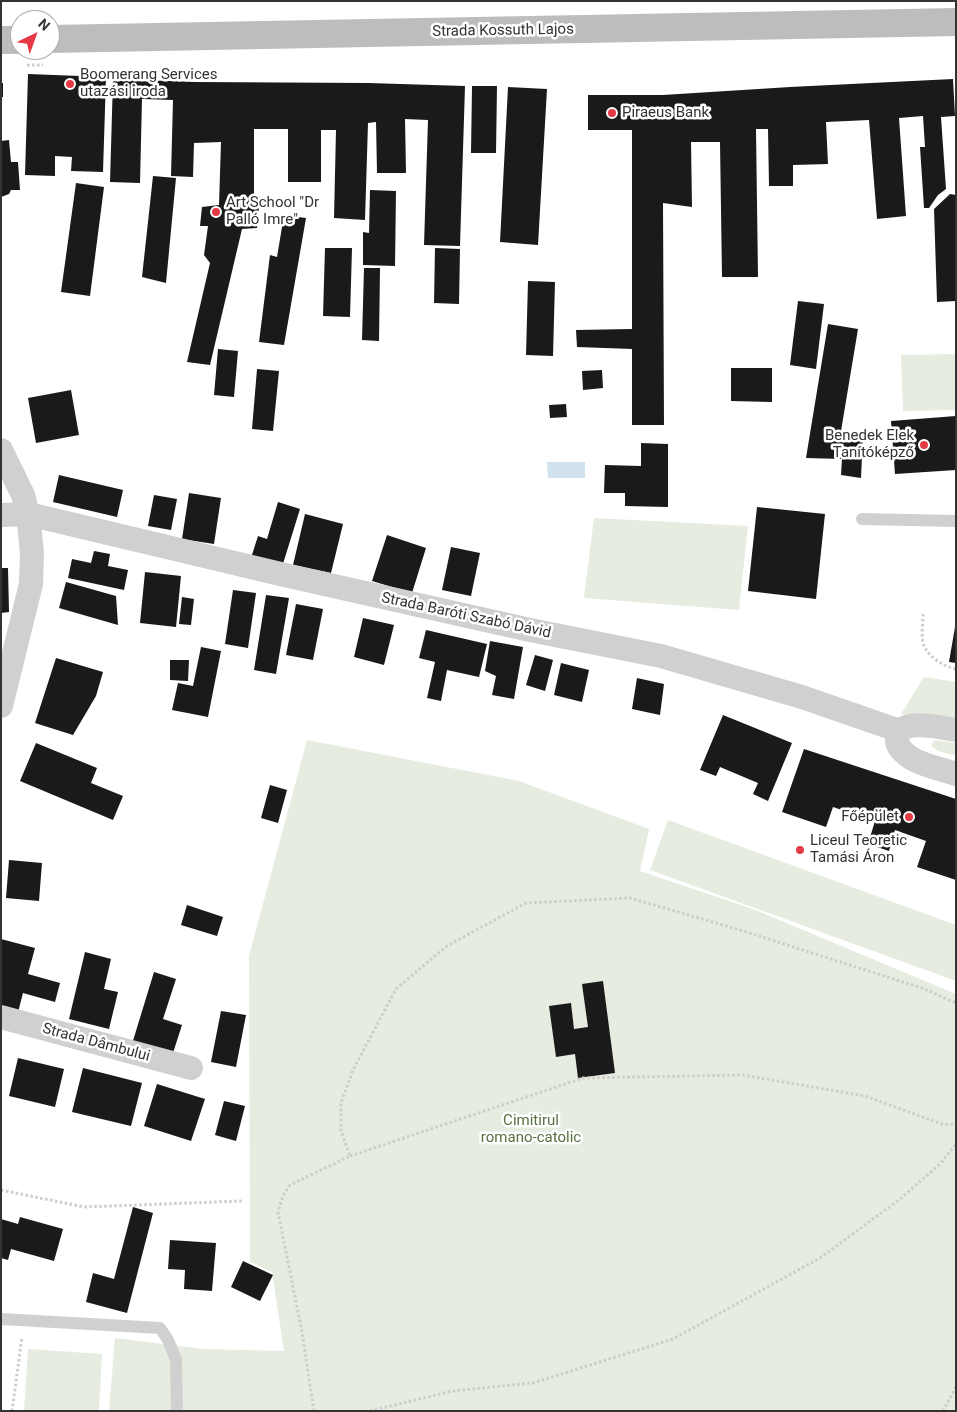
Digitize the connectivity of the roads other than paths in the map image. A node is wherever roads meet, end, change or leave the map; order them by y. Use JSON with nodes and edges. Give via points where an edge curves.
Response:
{"nodes":[{"id":1,"x":956,"y":22,"type":"edge"},
{"id":2,"x":60,"y":39,"type":"edge"},
{"id":3,"x":1,"y":450,"type":"edge"},
{"id":4,"x":28,"y":514,"type":"junction"},
{"id":5,"x":1,"y":515,"type":"edge"},
{"id":6,"x":862,"y":518,"type":"dead end"},
{"id":7,"x":956,"y":521,"type":"edge"},
{"id":8,"x":1,"y":706,"type":"edge"},
{"id":9,"x":956,"y":730,"type":"edge"},
{"id":10,"x":900,"y":731,"type":"junction"},
{"id":11,"x":956,"y":774,"type":"edge"},
{"id":12,"x":1,"y":1018,"type":"edge"},
{"id":13,"x":191,"y":1068,"type":"dead end"},
{"id":14,"x":1,"y":1319,"type":"edge"},
{"id":15,"x":177,"y":1411,"type":"edge"}],
"edges":[{"from":1,"to":2,"type":"main road","name":"Strada Kossuth Lajos"},
{"from":3,"to":4,"type":"street","via":[[23,495]]},
{"from":4,"to":5,"type":"street","name":"Strada Baróti Szabó Dávid"},
{"from":4,"to":8,"type":"street","via":[[31,584]]},
{"from":4,"to":10,"type":"street","name":"Strada Baróti Szabó Dávid","via":[[289,576],[661,656],[802,697]]},
{"from":6,"to":7,"type":"lane"},
{"from":9,"to":10,"type":"street","via":[[922,725]]},
{"from":10,"to":11,"type":"street","via":[[897,741],[908,755]]},
{"from":12,"to":13,"type":"street","name":"Strada Dâmbului"},
{"from":14,"to":15,"type":"lane","via":[[160,1328],[176,1360]]}]}
